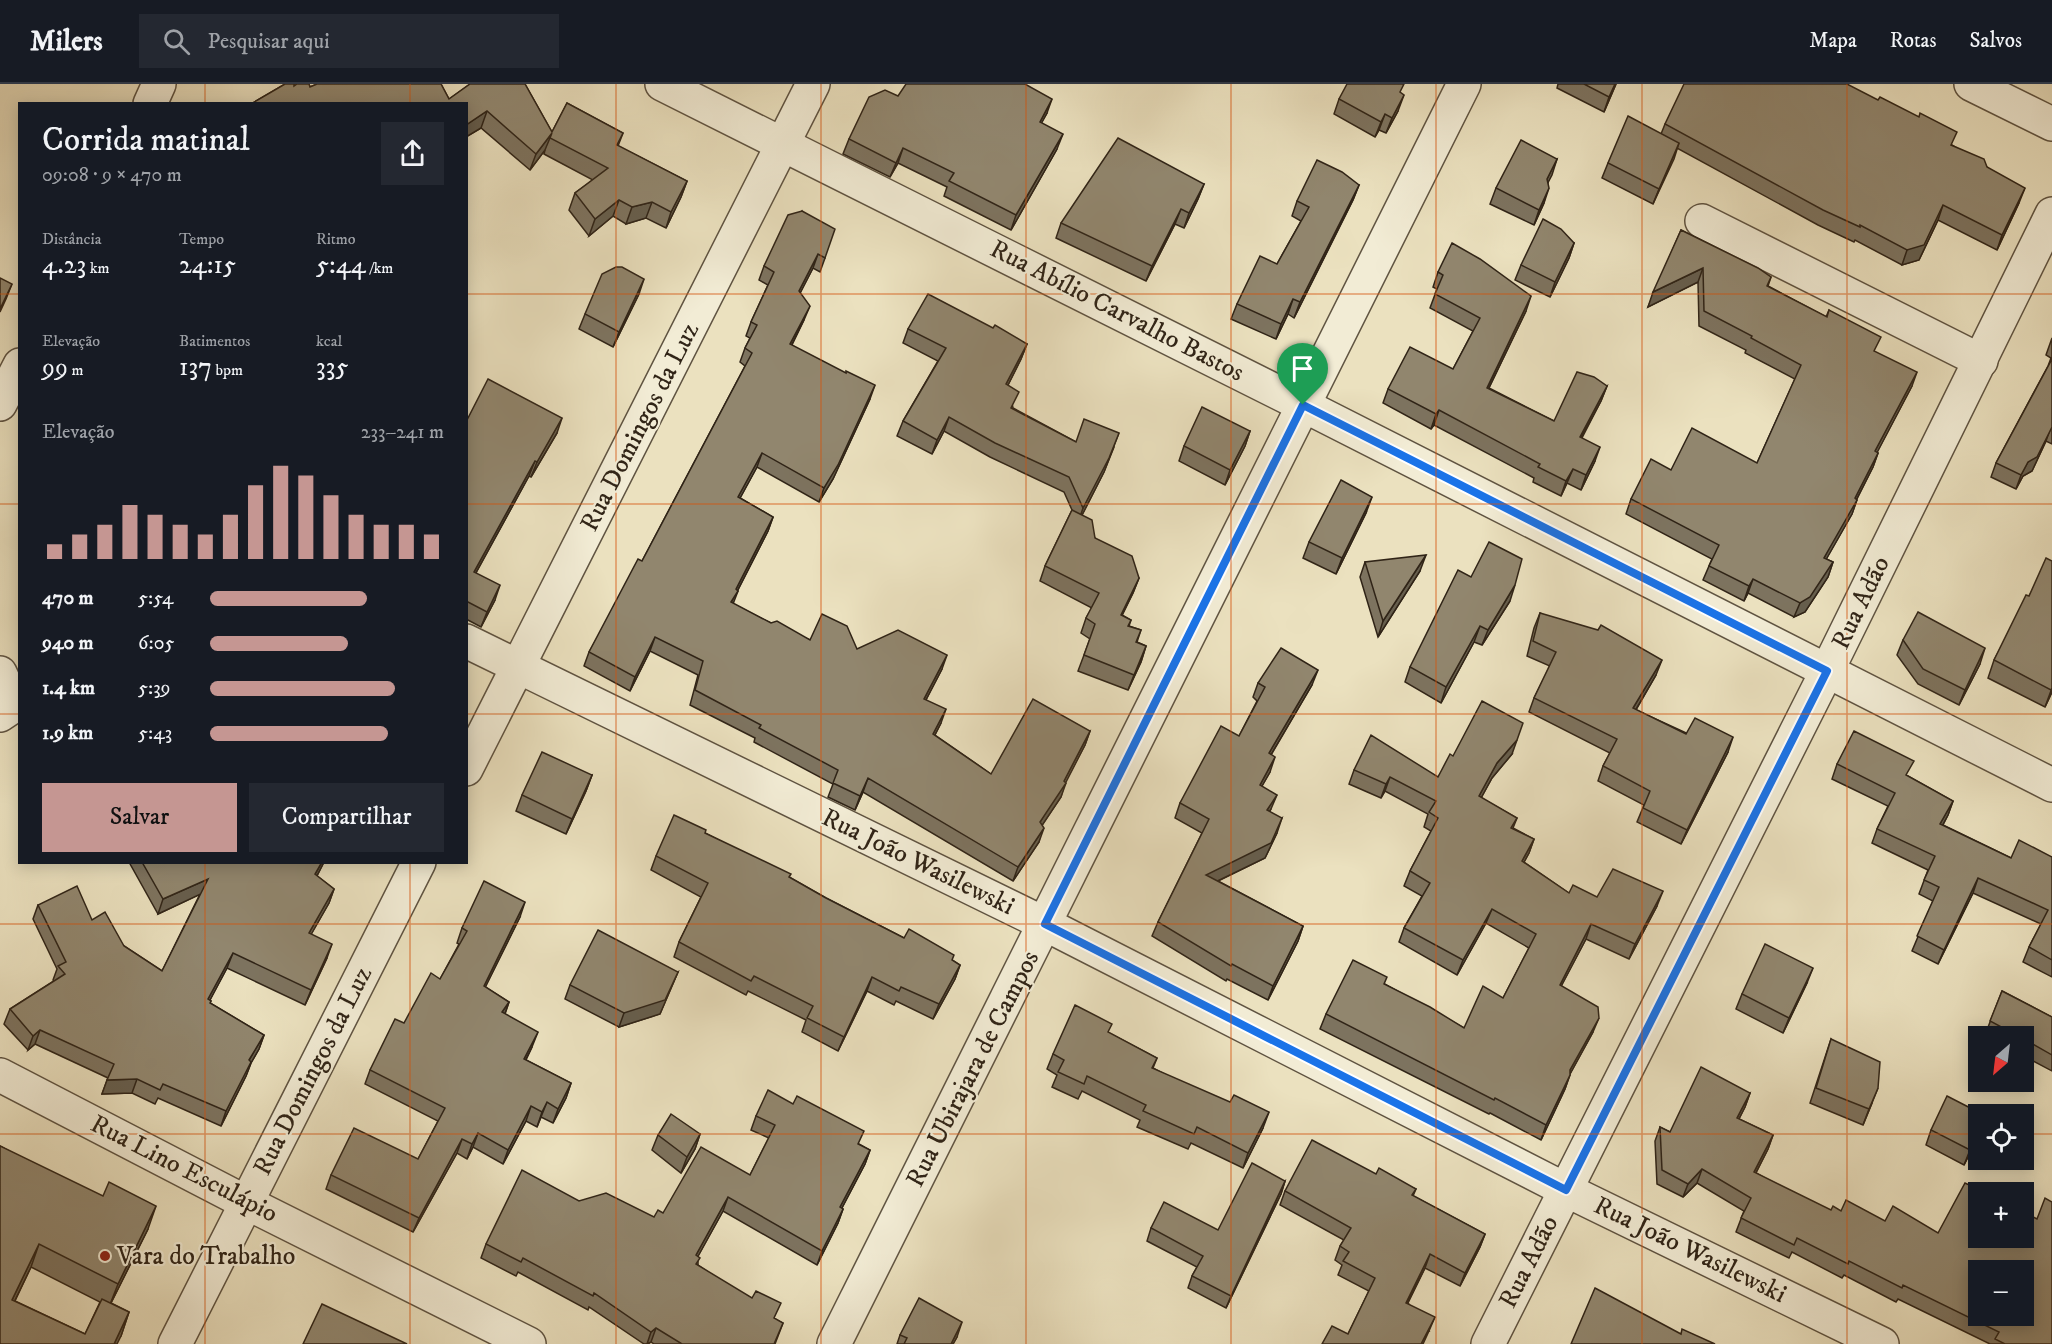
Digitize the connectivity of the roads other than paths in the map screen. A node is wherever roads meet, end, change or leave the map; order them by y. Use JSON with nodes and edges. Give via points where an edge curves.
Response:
{"nodes":[{"id":1,"x":159,"y":84,"type":"edge"},
{"id":2,"x":662,"y":84,"type":"edge"},
{"id":3,"x":813,"y":84,"type":"edge"},
{"id":4,"x":1464,"y":84,"type":"edge"},
{"id":5,"x":1971,"y":84,"type":"edge"},
{"id":6,"x":151,"y":102,"type":"edge"},
{"id":7,"x":2052,"y":124,"type":"edge"},
{"id":8,"x":783,"y":144,"type":"junction"},
{"id":9,"x":2052,"y":214,"type":"edge"},
{"id":10,"x":1702,"y":221,"type":"dead end"},
{"id":11,"x":1981,"y":360,"type":"junction"},
{"id":12,"x":18,"y":369,"type":"edge"},
{"id":13,"x":0,"y":404,"type":"edge"},
{"id":14,"x":1303,"y":405,"type":"junction"},
{"id":15,"x":0,"y":412,"type":"edge"},
{"id":16,"x":18,"y":420,"type":"edge"},
{"id":17,"x":468,"y":642,"type":"edge"},
{"id":18,"x":519,"y":667,"type":"junction"},
{"id":19,"x":1827,"y":671,"type":"junction"},
{"id":20,"x":0,"y":673,"type":"edge"},
{"id":21,"x":8,"y":710,"type":"edge"},
{"id":22,"x":468,"y":765,"type":"edge"},
{"id":23,"x":2052,"y":785,"type":"edge"},
{"id":24,"x":418,"y":864,"type":"edge"},
{"id":25,"x":1045,"y":924,"type":"junction"},
{"id":26,"x":0,"y":1075,"type":"edge"},
{"id":27,"x":1566,"y":1190,"type":"junction"},
{"id":28,"x":248,"y":1203,"type":"junction"},
{"id":29,"x":175,"y":1344,"type":"edge"},
{"id":30,"x":529,"y":1344,"type":"edge"},
{"id":31,"x":834,"y":1344,"type":"edge"},
{"id":32,"x":1488,"y":1344,"type":"edge"},
{"id":33,"x":1882,"y":1344,"type":"edge"}],
"edges":[{"from":1,"to":6,"type":"street"},
{"from":2,"to":8,"type":"street","name":"Rua Abílio Carvalho Bastos"},
{"from":3,"to":8,"type":"street","name":"Rua Domingos da Luz"},
{"from":4,"to":14,"type":"street","name":"Rua Ubirajara de Campos"},
{"from":5,"to":7,"type":"street"},
{"from":8,"to":14,"type":"street","name":"Rua Abílio Carvalho Bastos"},
{"from":8,"to":18,"type":"street","name":"Rua Domingos da Luz"},
{"from":9,"to":11,"type":"street","name":"Rua Adão"},
{"from":10,"to":11,"type":"street"},
{"from":11,"to":19,"type":"street","name":"Rua Adão"},
{"from":12,"to":13,"type":"street"},
{"from":14,"to":19,"type":"street","name":"Rua Abílio Carvalho Bastos"},
{"from":14,"to":25,"type":"street","name":"Rua Ubirajara de Campos"},
{"from":15,"to":16,"type":"street"},
{"from":17,"to":18,"type":"street","name":"Rua João Wasilewski"},
{"from":18,"to":22,"type":"street","name":"Rua Domingos da Luz"},
{"from":18,"to":25,"type":"street","name":"Rua João Wasilewski"},
{"from":19,"to":23,"type":"street","name":"Rua Abílio Carvalho Bastos"},
{"from":19,"to":27,"type":"street","name":"Rua Adão"},
{"from":20,"to":21,"type":"street"},
{"from":24,"to":28,"type":"street","name":"Rua Domingos da Luz"},
{"from":25,"to":27,"type":"street","name":"Rua João Wasilewski"},
{"from":25,"to":31,"type":"street","name":"Rua Ubirajara de Campos"},
{"from":26,"to":28,"type":"street","name":"Rua Lino Esculápio"},
{"from":27,"to":32,"type":"street","name":"Rua Adão"},
{"from":27,"to":33,"type":"street","name":"Rua João Wasilewski"},
{"from":28,"to":29,"type":"street","name":"Rua Domingos da Luz"},
{"from":28,"to":30,"type":"street","name":"Rua Lino Esculápio"}]}
